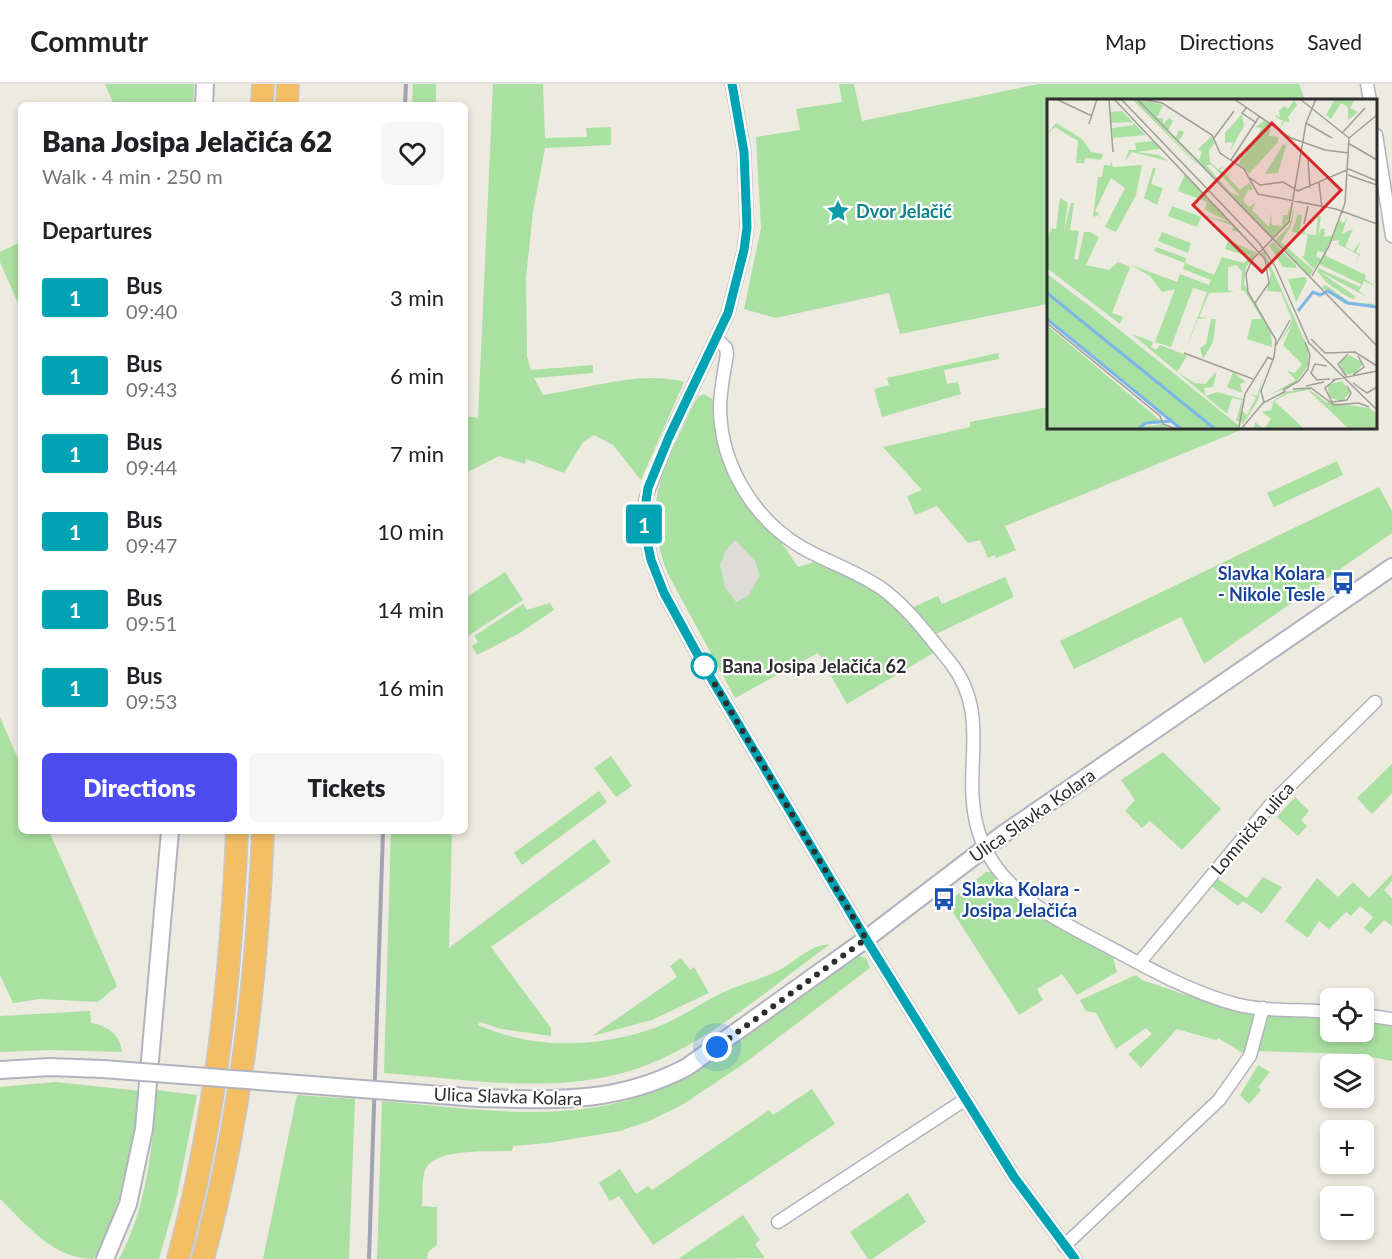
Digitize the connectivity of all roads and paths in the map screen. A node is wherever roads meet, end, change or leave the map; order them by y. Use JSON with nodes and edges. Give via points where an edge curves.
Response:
{"nodes":[{"id":1,"x":205,"y":84,"type":"edge"},
{"id":2,"x":263,"y":84,"type":"edge"},
{"id":3,"x":288,"y":84,"type":"edge"},
{"id":4,"x":732,"y":84,"type":"edge"},
{"id":5,"x":1367,"y":84,"type":"edge"},
{"id":6,"x":1370,"y":99,"type":"edge"},
{"id":7,"x":204,"y":102,"type":"edge"},
{"id":8,"x":262,"y":102,"type":"edge"},
{"id":9,"x":287,"y":102,"type":"edge"},
{"id":10,"x":1377,"y":141,"type":"edge"},
{"id":11,"x":1392,"y":236,"type":"edge"},
{"id":12,"x":717,"y":339,"type":"junction"},
{"id":13,"x":1392,"y":567,"type":"edge"},
{"id":14,"x":1375,"y":702,"type":"dead end"},
{"id":15,"x":170,"y":834,"type":"edge"},
{"id":16,"x":237,"y":834,"type":"edge"},
{"id":17,"x":263,"y":834,"type":"edge"},
{"id":18,"x":985,"y":848,"type":"junction"},
{"id":19,"x":866,"y":939,"type":"junction"},
{"id":20,"x":1139,"y":963,"type":"junction"},
{"id":21,"x":1263,"y":1008,"type":"junction"},
{"id":22,"x":1320,"y":1011,"type":"edge"},
{"id":23,"x":1374,"y":1017,"type":"edge"},
{"id":24,"x":1392,"y":1020,"type":"edge"},
{"id":25,"x":0,"y":1070,"type":"edge"},
{"id":26,"x":966,"y":1099,"type":"junction"},
{"id":27,"x":778,"y":1222,"type":"dead end"},
{"id":28,"x":1064,"y":1246,"type":"junction"},
{"id":29,"x":105,"y":1259,"type":"edge"},
{"id":30,"x":178,"y":1259,"type":"edge"},
{"id":31,"x":203,"y":1259,"type":"edge"},
{"id":32,"x":1075,"y":1259,"type":"edge"}],
"edges":[{"from":1,"to":7,"type":"main road"},
{"from":2,"to":8,"type":"highway"},
{"from":3,"to":9,"type":"highway"},
{"from":4,"to":12,"type":"street","via":[[744,152],[747,227],[735,291]]},
{"from":5,"to":6,"type":"street"},
{"from":10,"to":11,"type":"street"},
{"from":12,"to":18,"type":"street","via":[[727,354],[720,407],[722,436],[750,502],[791,540],[859,574],[892,597],[951,663],[964,685],[974,718],[974,808]]},
{"from":12,"to":19,"type":"street","via":[[669,437],[646,497],[645,536],[664,593],[705,668]]},
{"from":13,"to":18,"type":"main road","name":"Ulica Slavka Kolara"},
{"from":14,"to":20,"type":"street","name":"Lomnička ulica","via":[[1272,802]]},
{"from":15,"to":29,"type":"main road","via":[[144,1129],[128,1204]]},
{"from":16,"to":30,"type":"highway","via":[[228,988],[215,1092]]},
{"from":17,"to":31,"type":"highway","via":[[255,971],[240,1094]]},
{"from":18,"to":19,"type":"main road","name":"Ulica Slavka Kolara"},
{"from":18,"to":20,"type":"street","via":[[1001,874],[1024,897]]},
{"from":19,"to":25,"type":"main road","name":"Ulica Slavka Kolara","bridge":true,"via":[[717,1047],[665,1078],[639,1088],[589,1098],[479,1098],[103,1069]]},
{"from":19,"to":26,"type":"street"},
{"from":20,"to":21,"type":"street","via":[[1219,999]]},
{"from":21,"to":22,"type":"street"},
{"from":21,"to":28,"type":"street","via":[[1250,1056],[1219,1100]]},
{"from":23,"to":24,"type":"street"},
{"from":26,"to":27,"type":"street"},
{"from":26,"to":28,"type":"street","via":[[1030,1202]]},
{"from":28,"to":32,"type":"street"}]}
